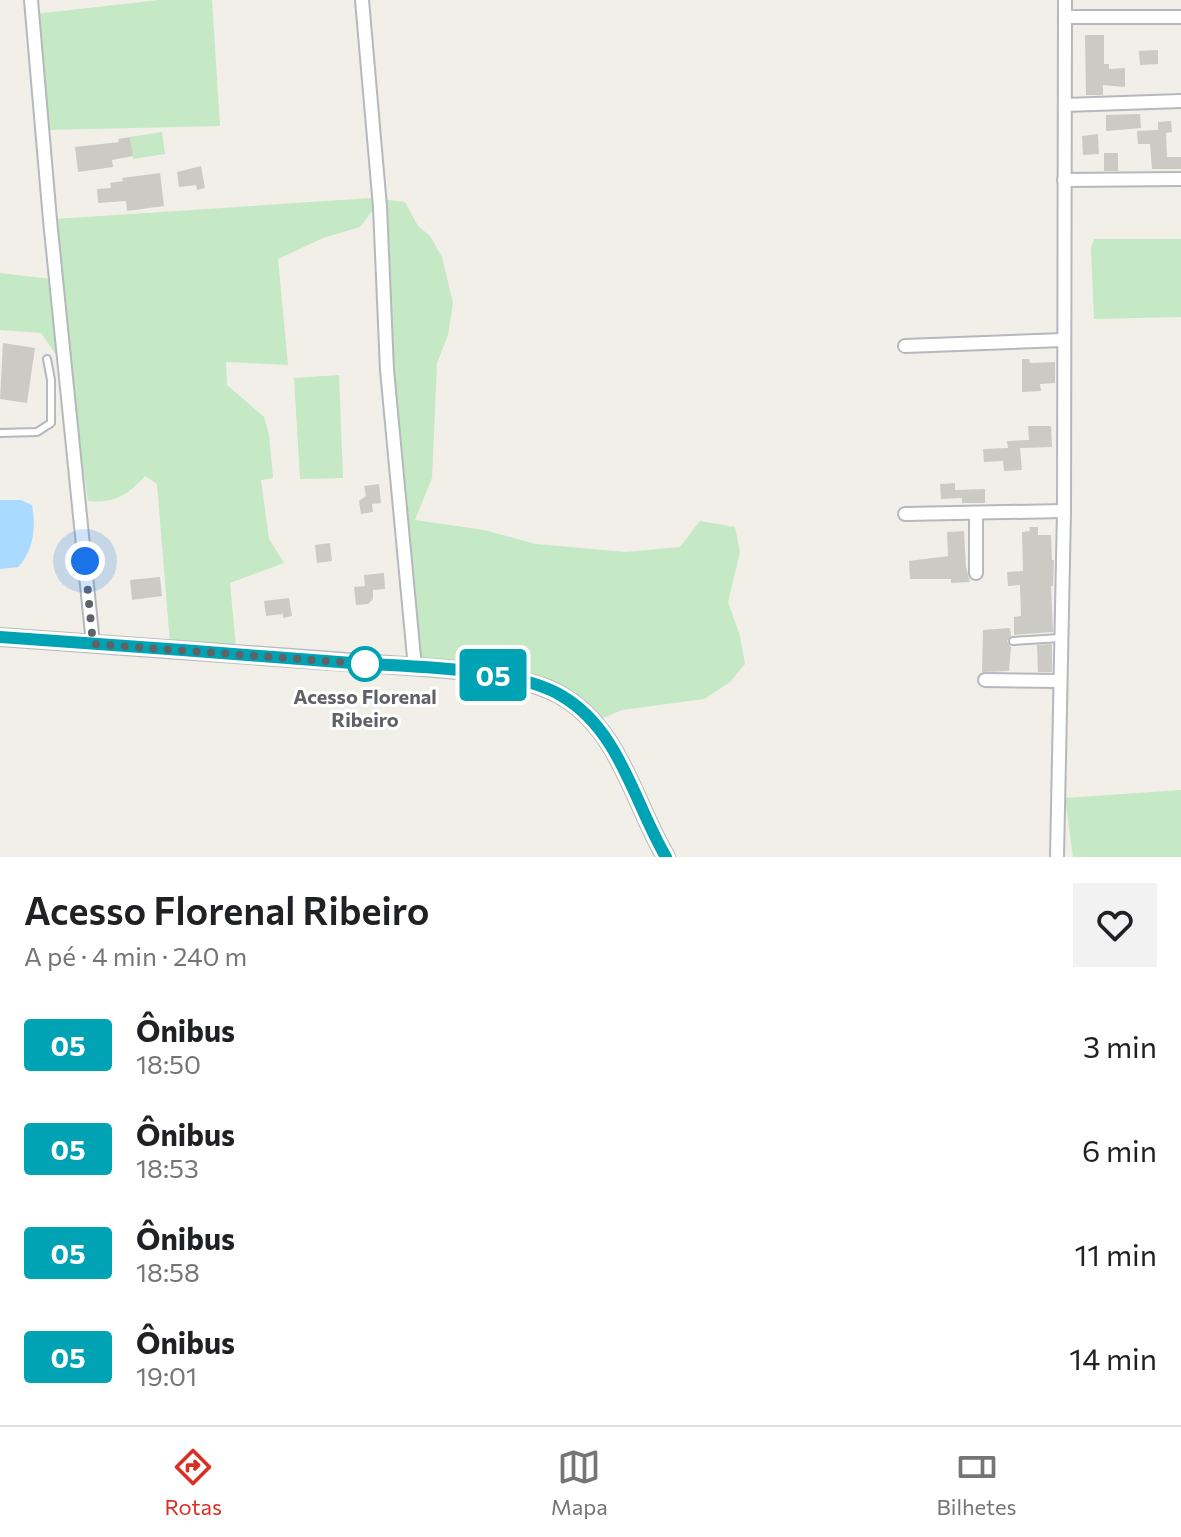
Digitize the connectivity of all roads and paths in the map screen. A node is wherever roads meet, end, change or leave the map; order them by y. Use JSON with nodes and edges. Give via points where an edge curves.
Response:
{"nodes":[{"id":1,"x":31,"y":0,"type":"edge"},
{"id":2,"x":362,"y":0,"type":"edge"},
{"id":3,"x":1065,"y":0,"type":"edge"},
{"id":4,"x":1065,"y":17,"type":"junction"},
{"id":5,"x":1181,"y":17,"type":"edge"},
{"id":6,"x":1181,"y":101,"type":"edge"},
{"id":7,"x":1065,"y":105,"type":"junction"},
{"id":8,"x":1181,"y":179,"type":"edge"},
{"id":9,"x":1064,"y":180,"type":"junction"},
{"id":10,"x":1063,"y":340,"type":"junction"},
{"id":11,"x":905,"y":346,"type":"dead end"},
{"id":12,"x":47,"y":359,"type":"dead end"},
{"id":13,"x":0,"y":433,"type":"edge"},
{"id":14,"x":1064,"y":511,"type":"junction"},
{"id":15,"x":905,"y":514,"type":"dead end"},
{"id":16,"x":976,"y":514,"type":"junction"},
{"id":17,"x":976,"y":573,"type":"dead end"},
{"id":18,"x":0,"y":637,"type":"edge"},
{"id":19,"x":1060,"y":638,"type":"junction"},
{"id":20,"x":1013,"y":641,"type":"dead end"},
{"id":21,"x":93,"y":644,"type":"junction"},
{"id":22,"x":415,"y":668,"type":"junction"},
{"id":23,"x":985,"y":680,"type":"dead end"},
{"id":24,"x":1059,"y":681,"type":"junction"},
{"id":25,"x":666,"y":857,"type":"edge"},
{"id":26,"x":1057,"y":857,"type":"edge"}],
"edges":[{"from":1,"to":21,"type":"street"},
{"from":2,"to":22,"type":"street","via":[[380,207],[387,370]]},
{"from":3,"to":4,"type":"street"},
{"from":4,"to":5,"type":"street"},
{"from":4,"to":7,"type":"street"},
{"from":6,"to":7,"type":"street"},
{"from":7,"to":9,"type":"street"},
{"from":8,"to":9,"type":"street"},
{"from":9,"to":10,"type":"street"},
{"from":10,"to":11,"type":"street"},
{"from":10,"to":14,"type":"street"},
{"from":12,"to":13,"type":"lane","via":[[51,423],[37,432]]},
{"from":14,"to":16,"type":"street"},
{"from":14,"to":19,"type":"street"},
{"from":15,"to":16,"type":"street"},
{"from":16,"to":17,"type":"street"},
{"from":18,"to":21,"type":"street"},
{"from":19,"to":20,"type":"lane"},
{"from":19,"to":24,"type":"street"},
{"from":21,"to":22,"type":"street"},
{"from":22,"to":25,"type":"street","via":[[514,678],[562,696],[596,726],[613,750]]},
{"from":23,"to":24,"type":"street"},
{"from":24,"to":26,"type":"street"}]}
